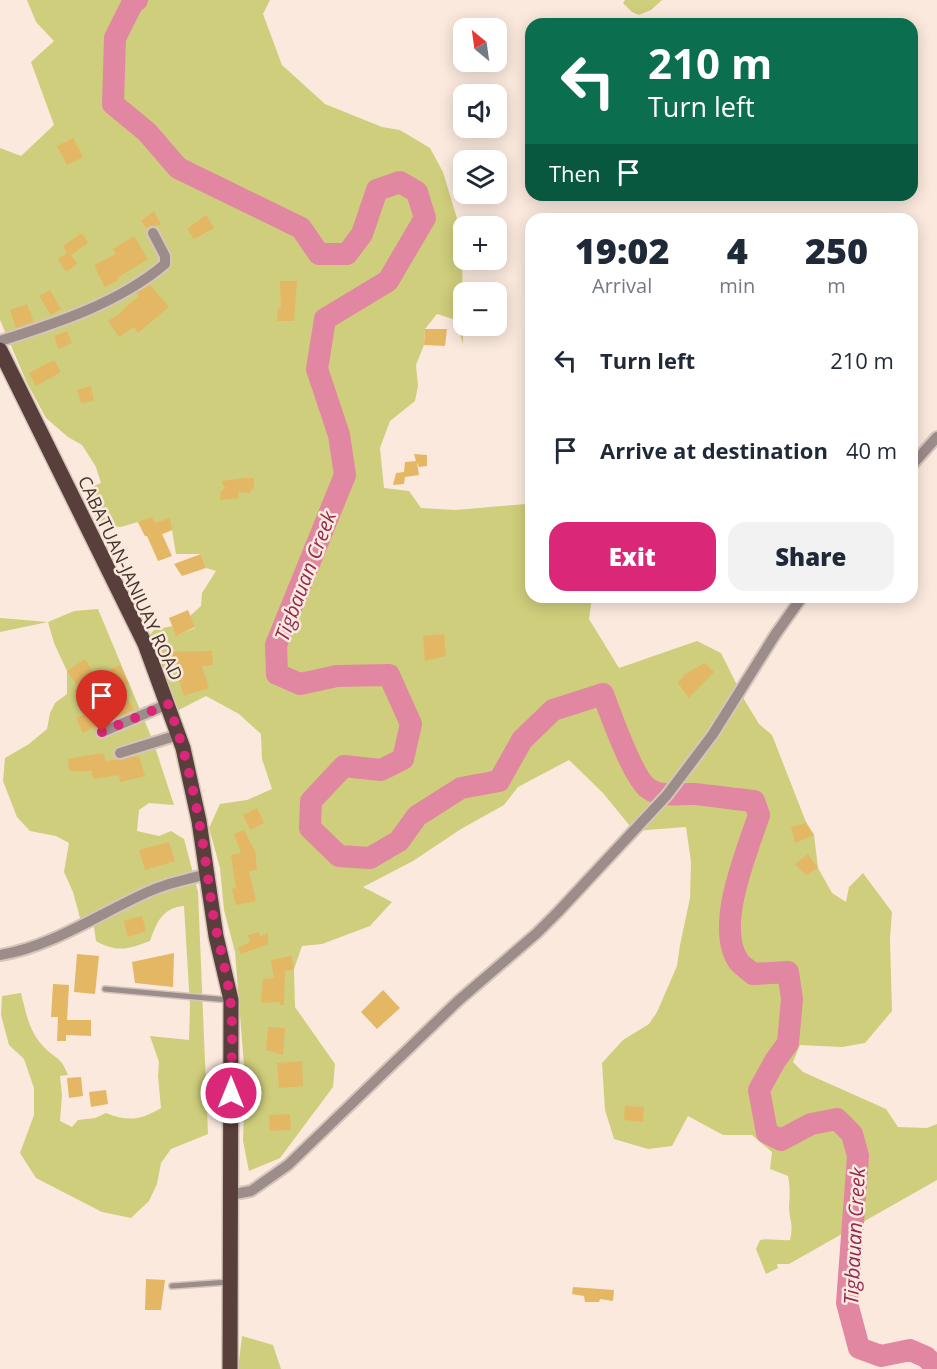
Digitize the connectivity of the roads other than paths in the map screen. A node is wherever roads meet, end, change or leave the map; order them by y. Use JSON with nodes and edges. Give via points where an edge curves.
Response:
{"nodes":[{"id":1,"x":153,"y":233,"type":"dead end"},
{"id":2,"x":0,"y":341,"type":"edge"},
{"id":3,"x":0,"y":350,"type":"edge"},
{"id":4,"x":937,"y":437,"type":"edge"},
{"id":5,"x":918,"y":458,"type":"edge"},
{"id":6,"x":798,"y":603,"type":"edge"},
{"id":7,"x":168,"y":704,"type":"junction"},
{"id":8,"x":102,"y":732,"type":"dead end"},
{"id":9,"x":178,"y":735,"type":"junction"},
{"id":10,"x":120,"y":753,"type":"dead end"},
{"id":11,"x":208,"y":874,"type":"junction"},
{"id":12,"x":0,"y":955,"type":"edge"},
{"id":13,"x":105,"y":989,"type":"dead end"},
{"id":14,"x":231,"y":1000,"type":"junction"},
{"id":15,"x":229,"y":1195,"type":"junction"},
{"id":16,"x":229,"y":1282,"type":"junction"},
{"id":17,"x":171,"y":1286,"type":"dead end"},
{"id":18,"x":230,"y":1369,"type":"edge"}],
"edges":[{"from":1,"to":2,"type":"street","via":[[165,256],[165,264],[154,274],[80,312]]},
{"from":3,"to":7,"type":"main road","name":"CABATUAN-JANIUAY ROAD","via":[[145,644]]},
{"from":4,"to":5,"type":"street"},
{"from":6,"to":15,"type":"street","via":[[713,734],[667,795],[537,933],[458,1001],[288,1165],[251,1191]]},
{"from":7,"to":8,"type":"street"},
{"from":7,"to":9,"type":"main road","name":"CABATUAN-JANIUAY ROAD"},
{"from":9,"to":10,"type":"street"},
{"from":9,"to":11,"type":"main road","name":"CABATUAN-JANIUAY ROAD"},
{"from":11,"to":12,"type":"street","via":[[150,891],[44,941]]},
{"from":11,"to":14,"type":"main road","name":"CABATUAN-JANIUAY ROAD","via":[[216,936]]},
{"from":13,"to":14,"type":"lane"},
{"from":14,"to":15,"type":"main road","name":"CABATUAN-JANIUAY ROAD"},
{"from":15,"to":16,"type":"main road","name":"CABATUAN-JANIUAY ROAD"},
{"from":16,"to":17,"type":"lane"},
{"from":16,"to":18,"type":"main road","name":"CABATUAN-JANIUAY ROAD"}]}
